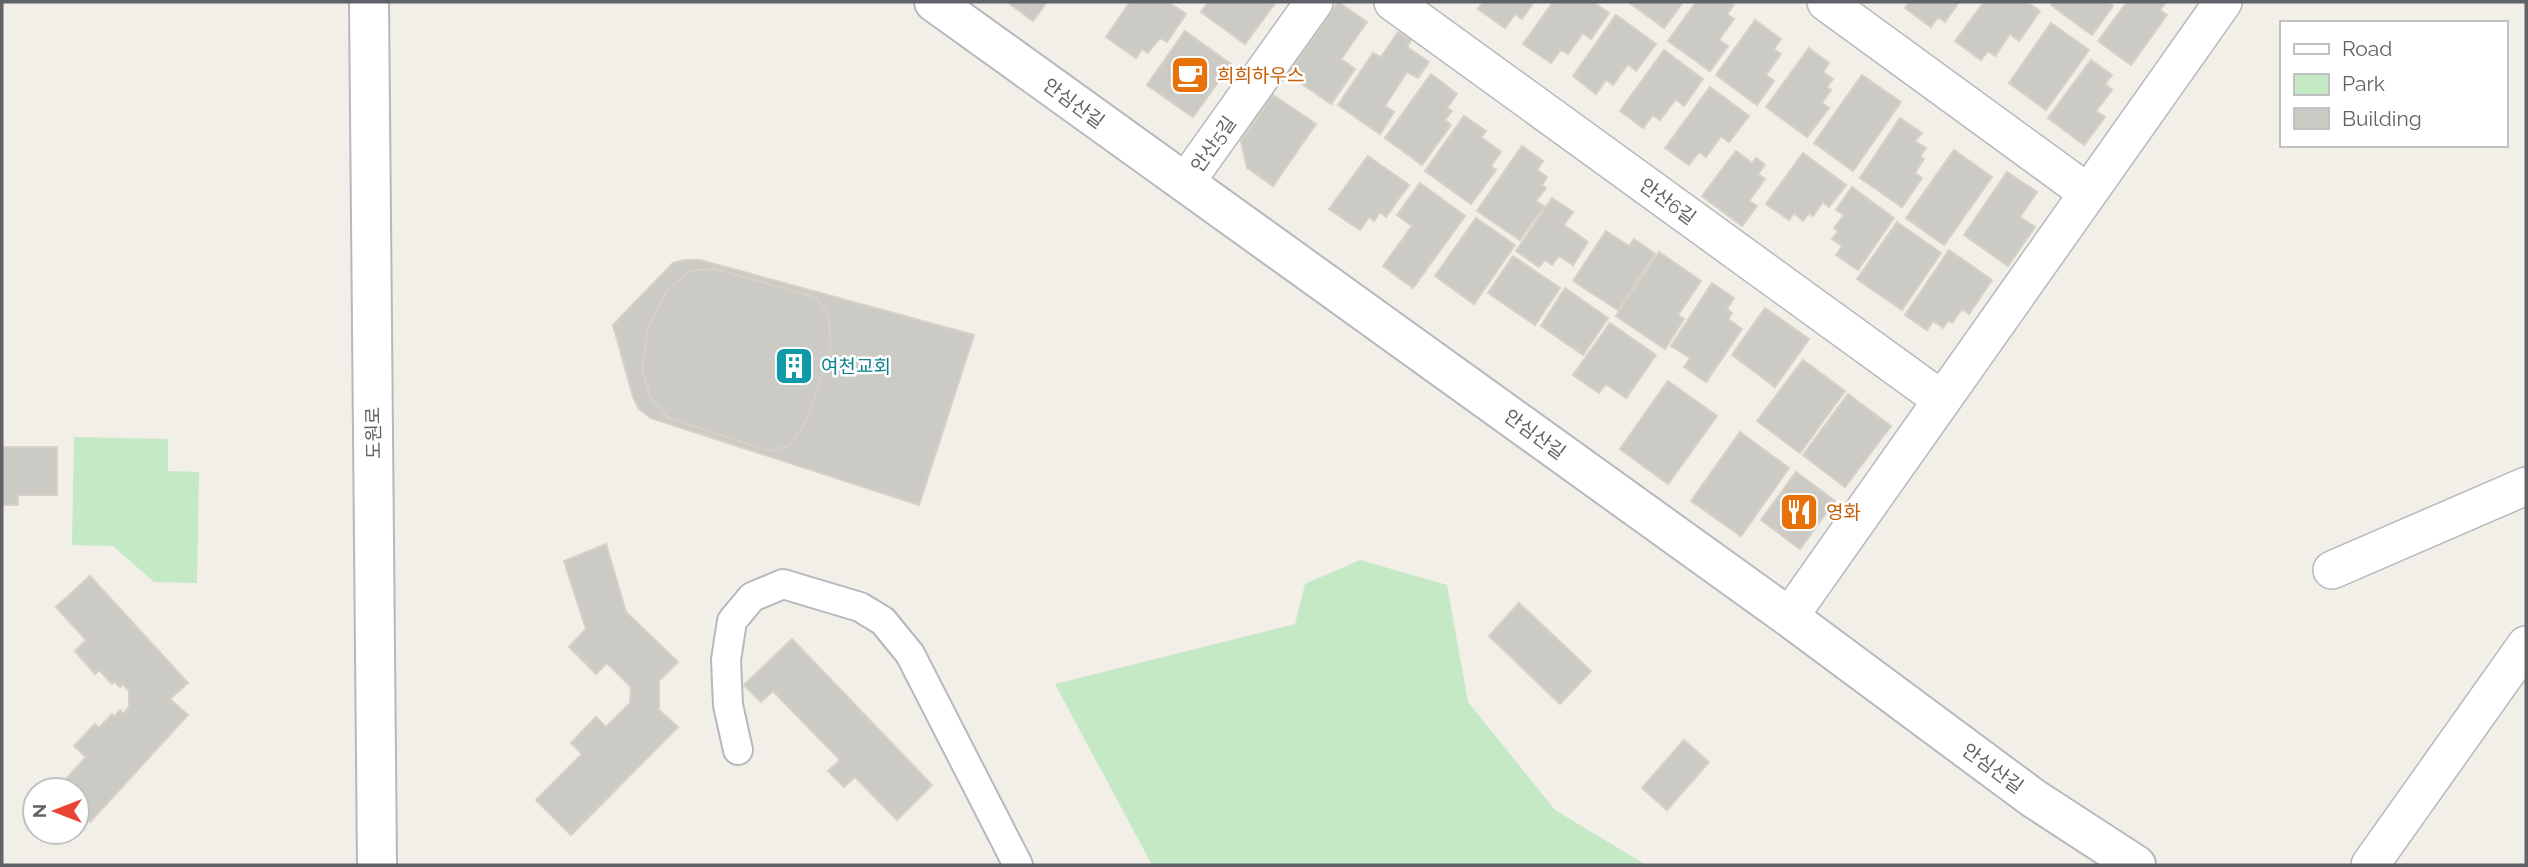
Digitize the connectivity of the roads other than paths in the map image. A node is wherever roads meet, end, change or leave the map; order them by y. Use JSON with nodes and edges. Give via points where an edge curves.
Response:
{"nodes":[{"id":1,"x":369,"y":2,"type":"edge"},
{"id":2,"x":934,"y":2,"type":"edge"},
{"id":3,"x":1314,"y":2,"type":"edge"},
{"id":4,"x":1393,"y":2,"type":"edge"},
{"id":5,"x":1826,"y":2,"type":"edge"},
{"id":6,"x":2223,"y":2,"type":"edge"},
{"id":7,"x":1185,"y":183,"type":"junction"},
{"id":8,"x":2088,"y":193,"type":"junction"},
{"id":9,"x":1942,"y":400,"type":"junction"},
{"id":10,"x":2526,"y":486,"type":"edge"},
{"id":11,"x":2332,"y":570,"type":"dead end"},
{"id":12,"x":1789,"y":617,"type":"junction"},
{"id":13,"x":2526,"y":645,"type":"edge"},
{"id":14,"x":738,"y":750,"type":"dead end"},
{"id":15,"x":377,"y":865,"type":"edge"},
{"id":16,"x":1018,"y":865,"type":"edge"},
{"id":17,"x":2136,"y":865,"type":"edge"},
{"id":18,"x":2370,"y":865,"type":"edge"}],
"edges":[{"from":1,"to":15,"type":"street","name":"도원로"},
{"from":2,"to":7,"type":"street","name":"안심산길"},
{"from":3,"to":7,"type":"street","name":"안산5길"},
{"from":4,"to":9,"type":"street","name":"안산6길"},
{"from":5,"to":8,"type":"street"},
{"from":6,"to":8,"type":"street"},
{"from":7,"to":12,"type":"street","name":"안심산길"},
{"from":8,"to":9,"type":"street"},
{"from":9,"to":12,"type":"street"},
{"from":10,"to":11,"type":"street"},
{"from":12,"to":17,"type":"street","name":"안심산길","via":[[2000,774]]},
{"from":13,"to":18,"type":"street"},
{"from":14,"to":16,"type":"street","via":[[728,705],[726,660],[732,621],[752,597],[783,584],[860,607],[883,621],[911,654]]}]}
